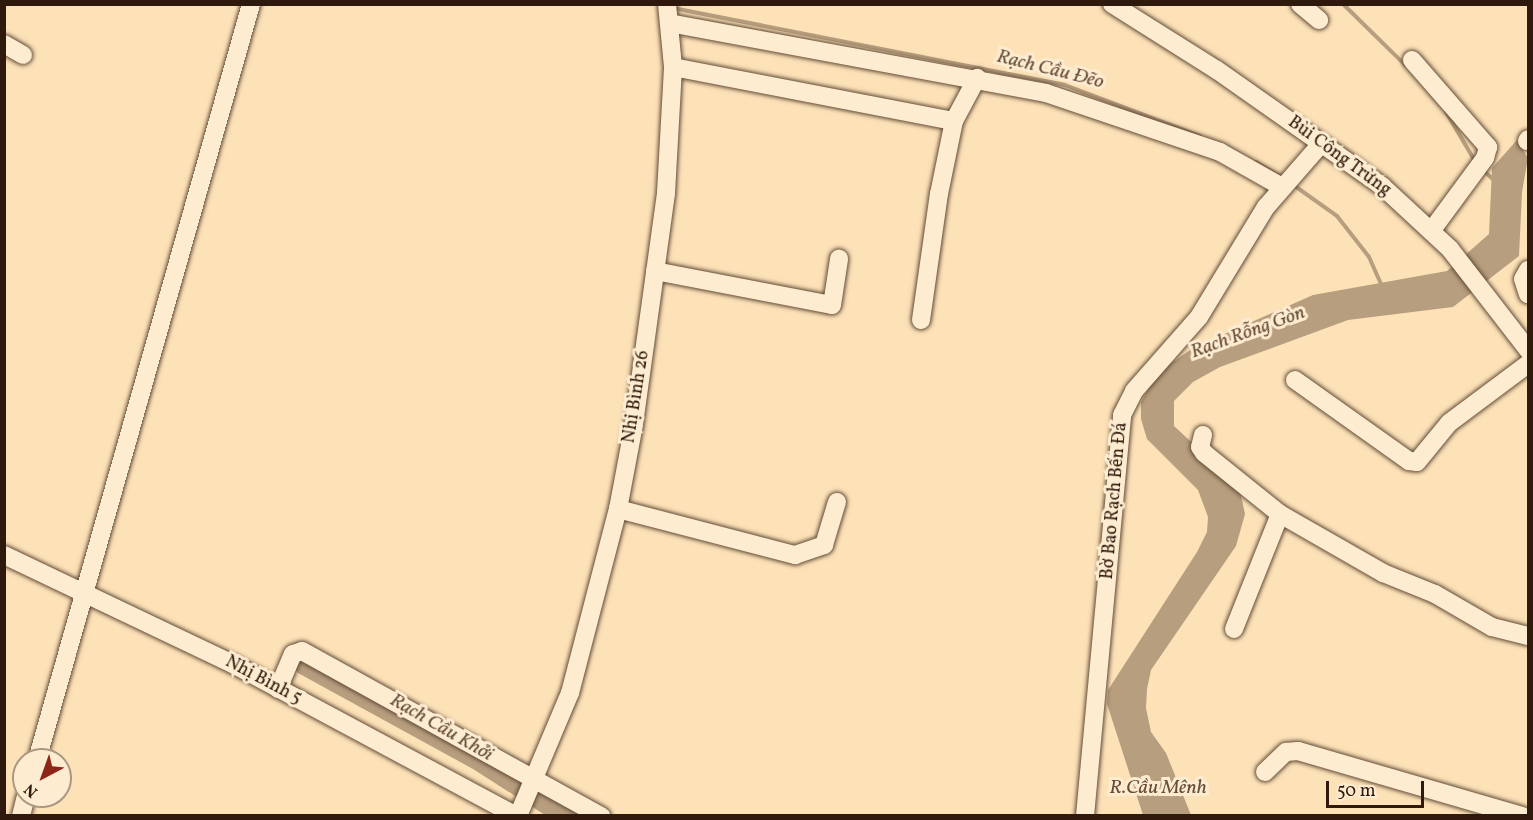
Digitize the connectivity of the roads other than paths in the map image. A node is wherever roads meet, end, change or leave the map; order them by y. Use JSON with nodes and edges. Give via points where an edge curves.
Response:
{"nodes":[{"id":1,"x":251,"y":4,"type":"edge"},
{"id":2,"x":1112,"y":4,"type":"edge"},
{"id":3,"x":1300,"y":4,"type":"edge"},
{"id":4,"x":668,"y":14,"type":"edge"},
{"id":5,"x":1319,"y":20,"type":"dead end"},
{"id":6,"x":4,"y":44,"type":"edge"},
{"id":7,"x":23,"y":55,"type":"dead end"},
{"id":8,"x":1412,"y":60,"type":"dead end"},
{"id":9,"x":673,"y":67,"type":"junction"},
{"id":10,"x":977,"y":78,"type":"junction"},
{"id":11,"x":954,"y":122,"type":"junction"},
{"id":12,"x":1320,"y":145,"type":"junction"},
{"id":13,"x":1284,"y":184,"type":"junction"},
{"id":14,"x":1432,"y":230,"type":"junction"},
{"id":15,"x":839,"y":259,"type":"dead end"},
{"id":16,"x":1528,"y":270,"type":"edge"},
{"id":17,"x":655,"y":271,"type":"junction"},
{"id":18,"x":1528,"y":294,"type":"edge"},
{"id":19,"x":921,"y":320,"type":"dead end"},
{"id":20,"x":1528,"y":350,"type":"edge"},
{"id":21,"x":1528,"y":364,"type":"edge"},
{"id":22,"x":1295,"y":380,"type":"dead end"},
{"id":23,"x":1203,"y":435,"type":"dead end"},
{"id":24,"x":837,"y":502,"type":"dead end"},
{"id":25,"x":618,"y":509,"type":"junction"},
{"id":26,"x":1280,"y":514,"type":"junction"},
{"id":27,"x":4,"y":555,"type":"edge"},
{"id":28,"x":83,"y":594,"type":"junction"},
{"id":29,"x":1234,"y":629,"type":"dead end"},
{"id":30,"x":1528,"y":636,"type":"edge"},
{"id":31,"x":278,"y":688,"type":"junction"},
{"id":32,"x":40,"y":748,"type":"edge"},
{"id":33,"x":1265,"y":772,"type":"dead end"},
{"id":34,"x":535,"y":780,"type":"junction"},
{"id":35,"x":519,"y":813,"type":"edge"},
{"id":36,"x":601,"y":816,"type":"edge"},
{"id":37,"x":1085,"y":816,"type":"edge"},
{"id":38,"x":1522,"y":816,"type":"edge"}],
"edges":[{"from":1,"to":28,"type":"street"},
{"from":2,"to":12,"type":"street","name":"Bùi Công Trừng","via":[[1217,70]]},
{"from":3,"to":5,"type":"street"},
{"from":4,"to":9,"type":"street","name":"Nhị Bình 26"},
{"from":4,"to":10,"type":"street"},
{"from":6,"to":7,"type":"street"},
{"from":8,"to":14,"type":"street","via":[[1486,141],[1485,158]]},
{"from":9,"to":11,"type":"street"},
{"from":9,"to":17,"type":"street","name":"Nhị Bình 26","via":[[666,193]]},
{"from":10,"to":11,"type":"street"},
{"from":10,"to":13,"type":"street","via":[[1046,93],[1132,120],[1220,152]]},
{"from":11,"to":19,"type":"street"},
{"from":12,"to":13,"type":"street","name":"Bờ Bao Rạch Bến Đá"},
{"from":12,"to":14,"type":"street","name":"Bùi Công Trừng","via":[[1382,186]]},
{"from":13,"to":37,"type":"street","name":"Bờ Bao Rạch Bến Đá","via":[[1198,317],[1134,391],[1122,415]]},
{"from":14,"to":20,"type":"street","name":"Bùi Công Trừng","via":[[1499,308]]},
{"from":15,"to":17,"type":"street","via":[[832,305]]},
{"from":16,"to":18,"type":"street","via":[[1523,279]]},
{"from":17,"to":25,"type":"street","name":"Nhị Bình 26"},
{"from":21,"to":22,"type":"street","via":[[1449,423],[1417,462],[1409,461]]},
{"from":23,"to":26,"type":"street","via":[[1200,447],[1204,453]]},
{"from":24,"to":25,"type":"street","via":[[824,545],[795,555]]},
{"from":25,"to":34,"type":"street","name":"Nhị Bình 26","via":[[570,693]]},
{"from":26,"to":29,"type":"street"},
{"from":26,"to":30,"type":"street","via":[[1383,573],[1435,594],[1492,627]]},
{"from":27,"to":28,"type":"street","name":"Nhị Bình 5"},
{"from":28,"to":31,"type":"street","name":"Nhị Bình 5"},
{"from":28,"to":32,"type":"street"},
{"from":31,"to":34,"type":"street","via":[[293,654],[302,651]]},
{"from":31,"to":35,"type":"street","name":"Nhị Bình 5"},
{"from":33,"to":38,"type":"street","via":[[1286,752],[1298,751],[1370,768]]},
{"from":34,"to":35,"type":"street","name":"Nhị Bình 26"},
{"from":34,"to":36,"type":"street"}]}
